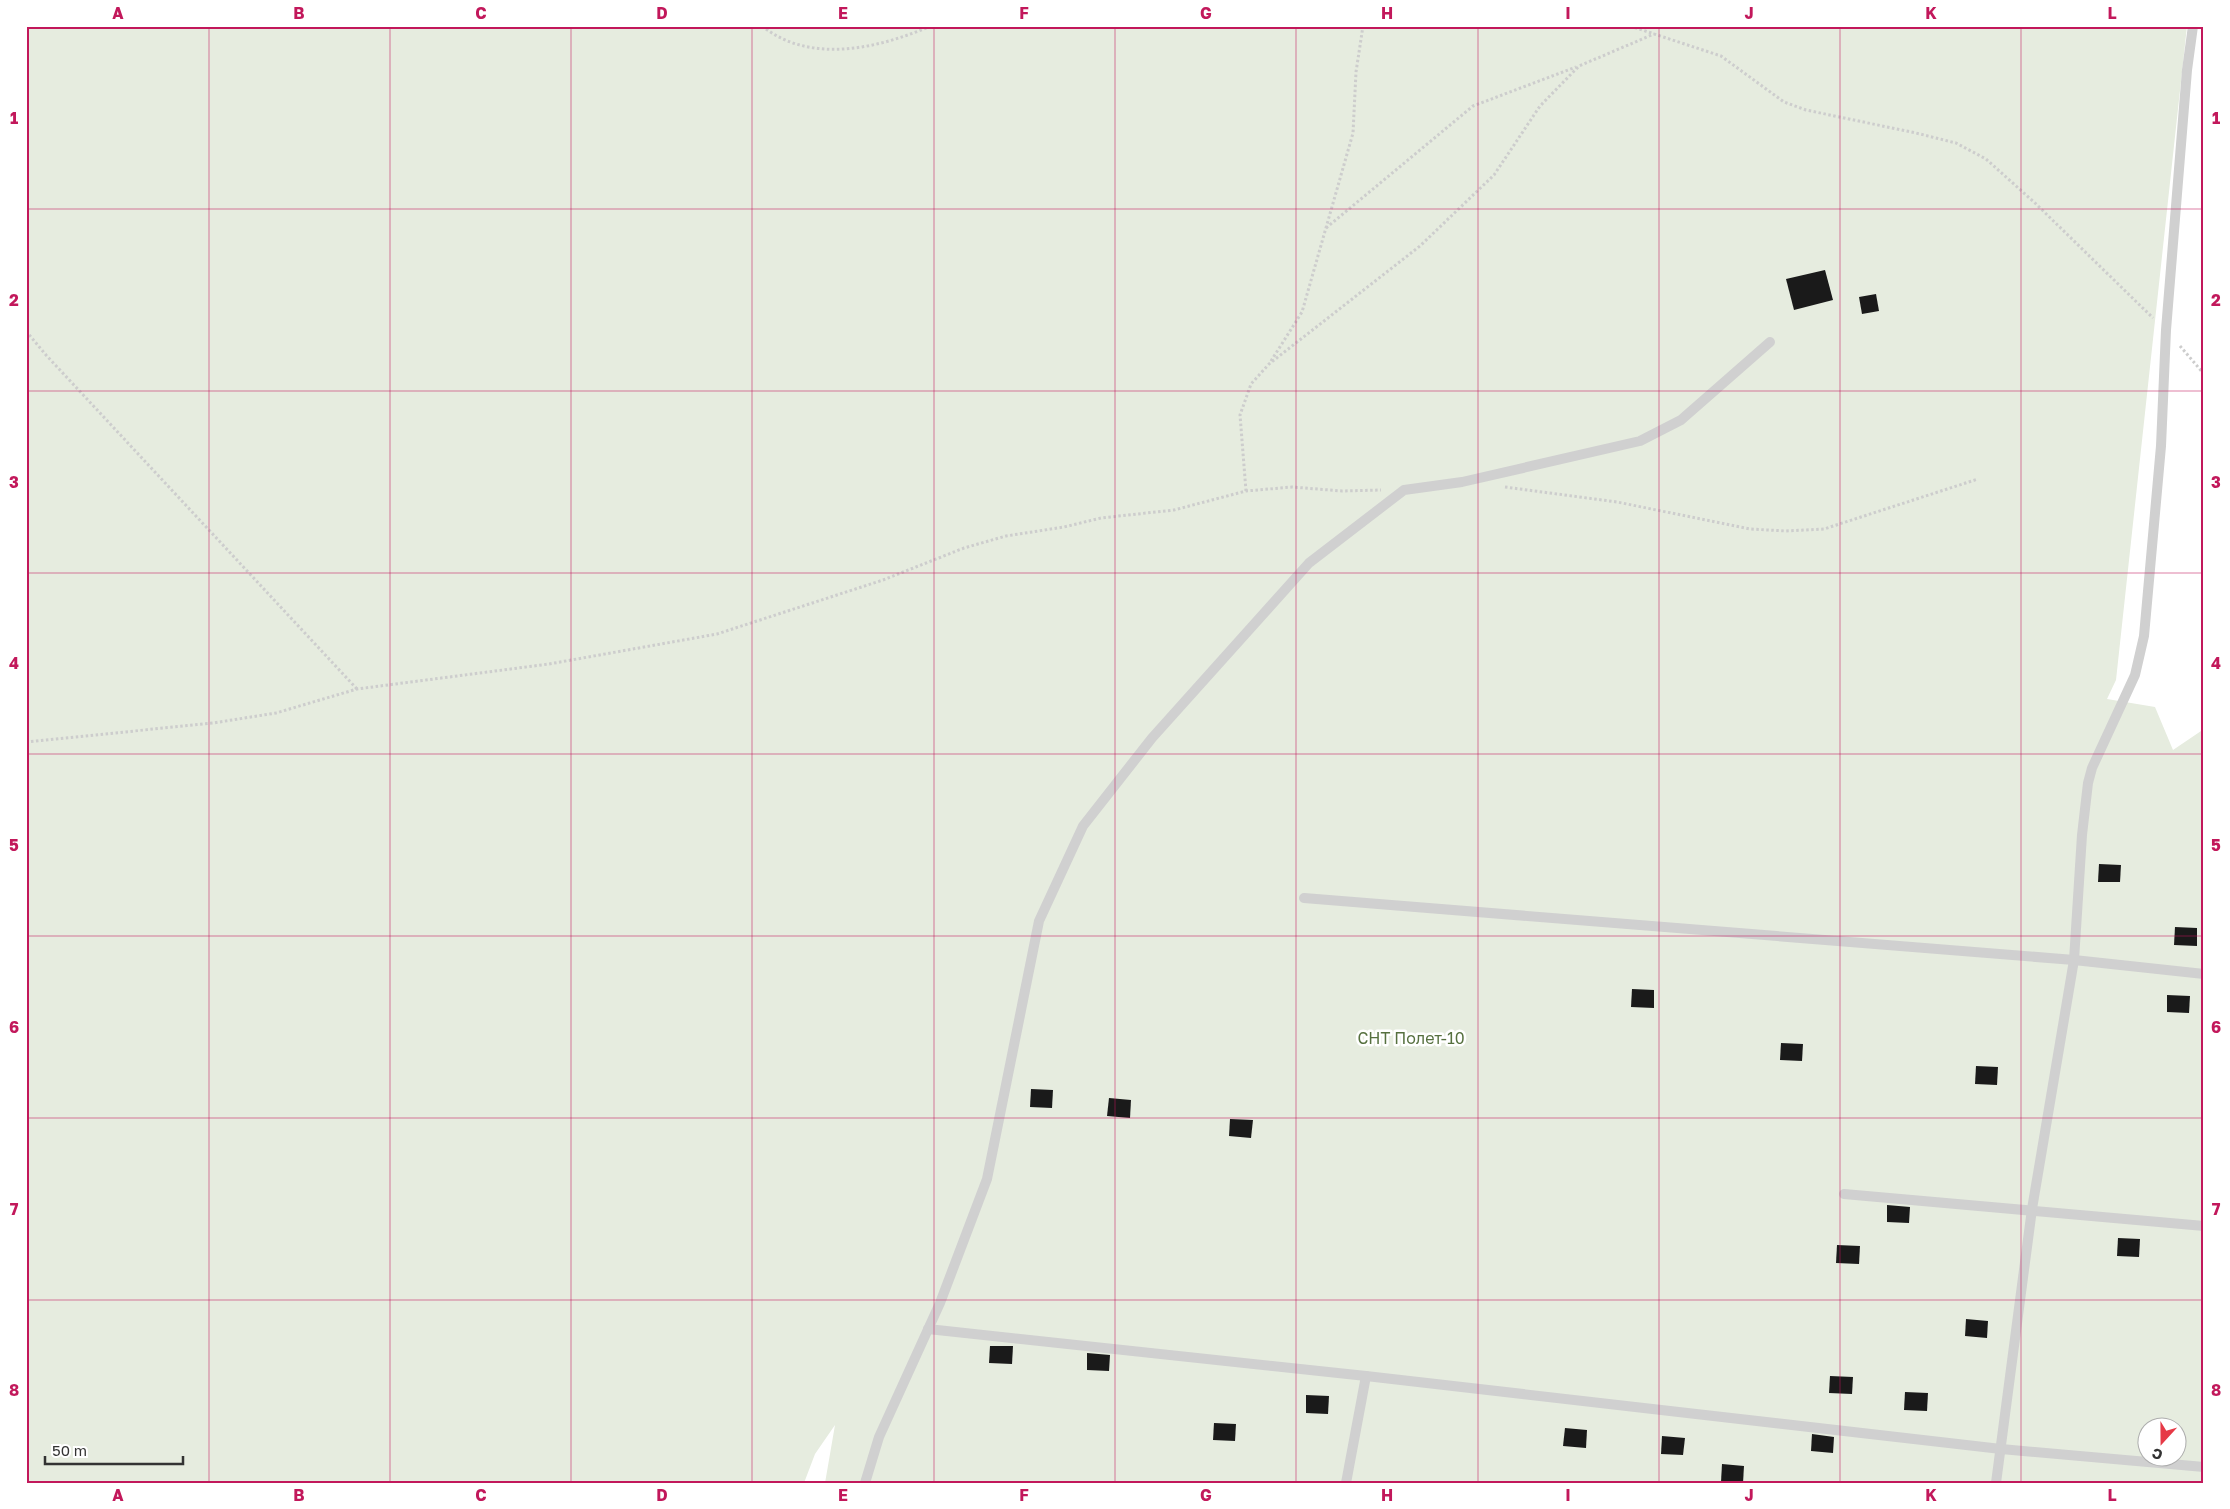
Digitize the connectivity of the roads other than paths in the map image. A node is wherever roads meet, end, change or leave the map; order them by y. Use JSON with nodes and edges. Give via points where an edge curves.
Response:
{"nodes":[{"id":1,"x":2193,"y":26,"type":"edge"},
{"id":2,"x":1770,"y":342,"type":"dead end"},
{"id":3,"x":1304,"y":898,"type":"dead end"},
{"id":4,"x":2074,"y":960,"type":"junction"},
{"id":5,"x":2204,"y":974,"type":"edge"},
{"id":6,"x":1844,"y":1194,"type":"dead end"},
{"id":7,"x":2032,"y":1209,"type":"junction"},
{"id":8,"x":2204,"y":1226,"type":"edge"},
{"id":9,"x":928,"y":1328,"type":"junction"},
{"id":10,"x":1366,"y":1376,"type":"junction"},
{"id":11,"x":2001,"y":1449,"type":"junction"},
{"id":12,"x":2204,"y":1467,"type":"edge"},
{"id":13,"x":866,"y":1483,"type":"edge"},
{"id":14,"x":1346,"y":1483,"type":"edge"},
{"id":15,"x":1996,"y":1483,"type":"edge"}],
"edges":[{"from":1,"to":4,"type":"lane","via":[[2166,330],[2144,636],[2135,675],[2092,768],[2088,784]]},
{"from":2,"to":9,"type":"lane","via":[[1680,420],[1640,441],[1462,482],[1404,490],[1309,564],[1152,738],[1082,826],[1038,921],[987,1179]]},
{"from":3,"to":4,"type":"lane"},
{"from":4,"to":5,"type":"lane"},
{"from":4,"to":7,"type":"lane"},
{"from":6,"to":7,"type":"lane"},
{"from":7,"to":8,"type":"lane"},
{"from":7,"to":11,"type":"lane"},
{"from":9,"to":10,"type":"lane"},
{"from":9,"to":13,"type":"lane","via":[[879,1438]]},
{"from":10,"to":11,"type":"lane"},
{"from":10,"to":14,"type":"lane"},
{"from":11,"to":12,"type":"lane"},
{"from":11,"to":15,"type":"lane"}]}
